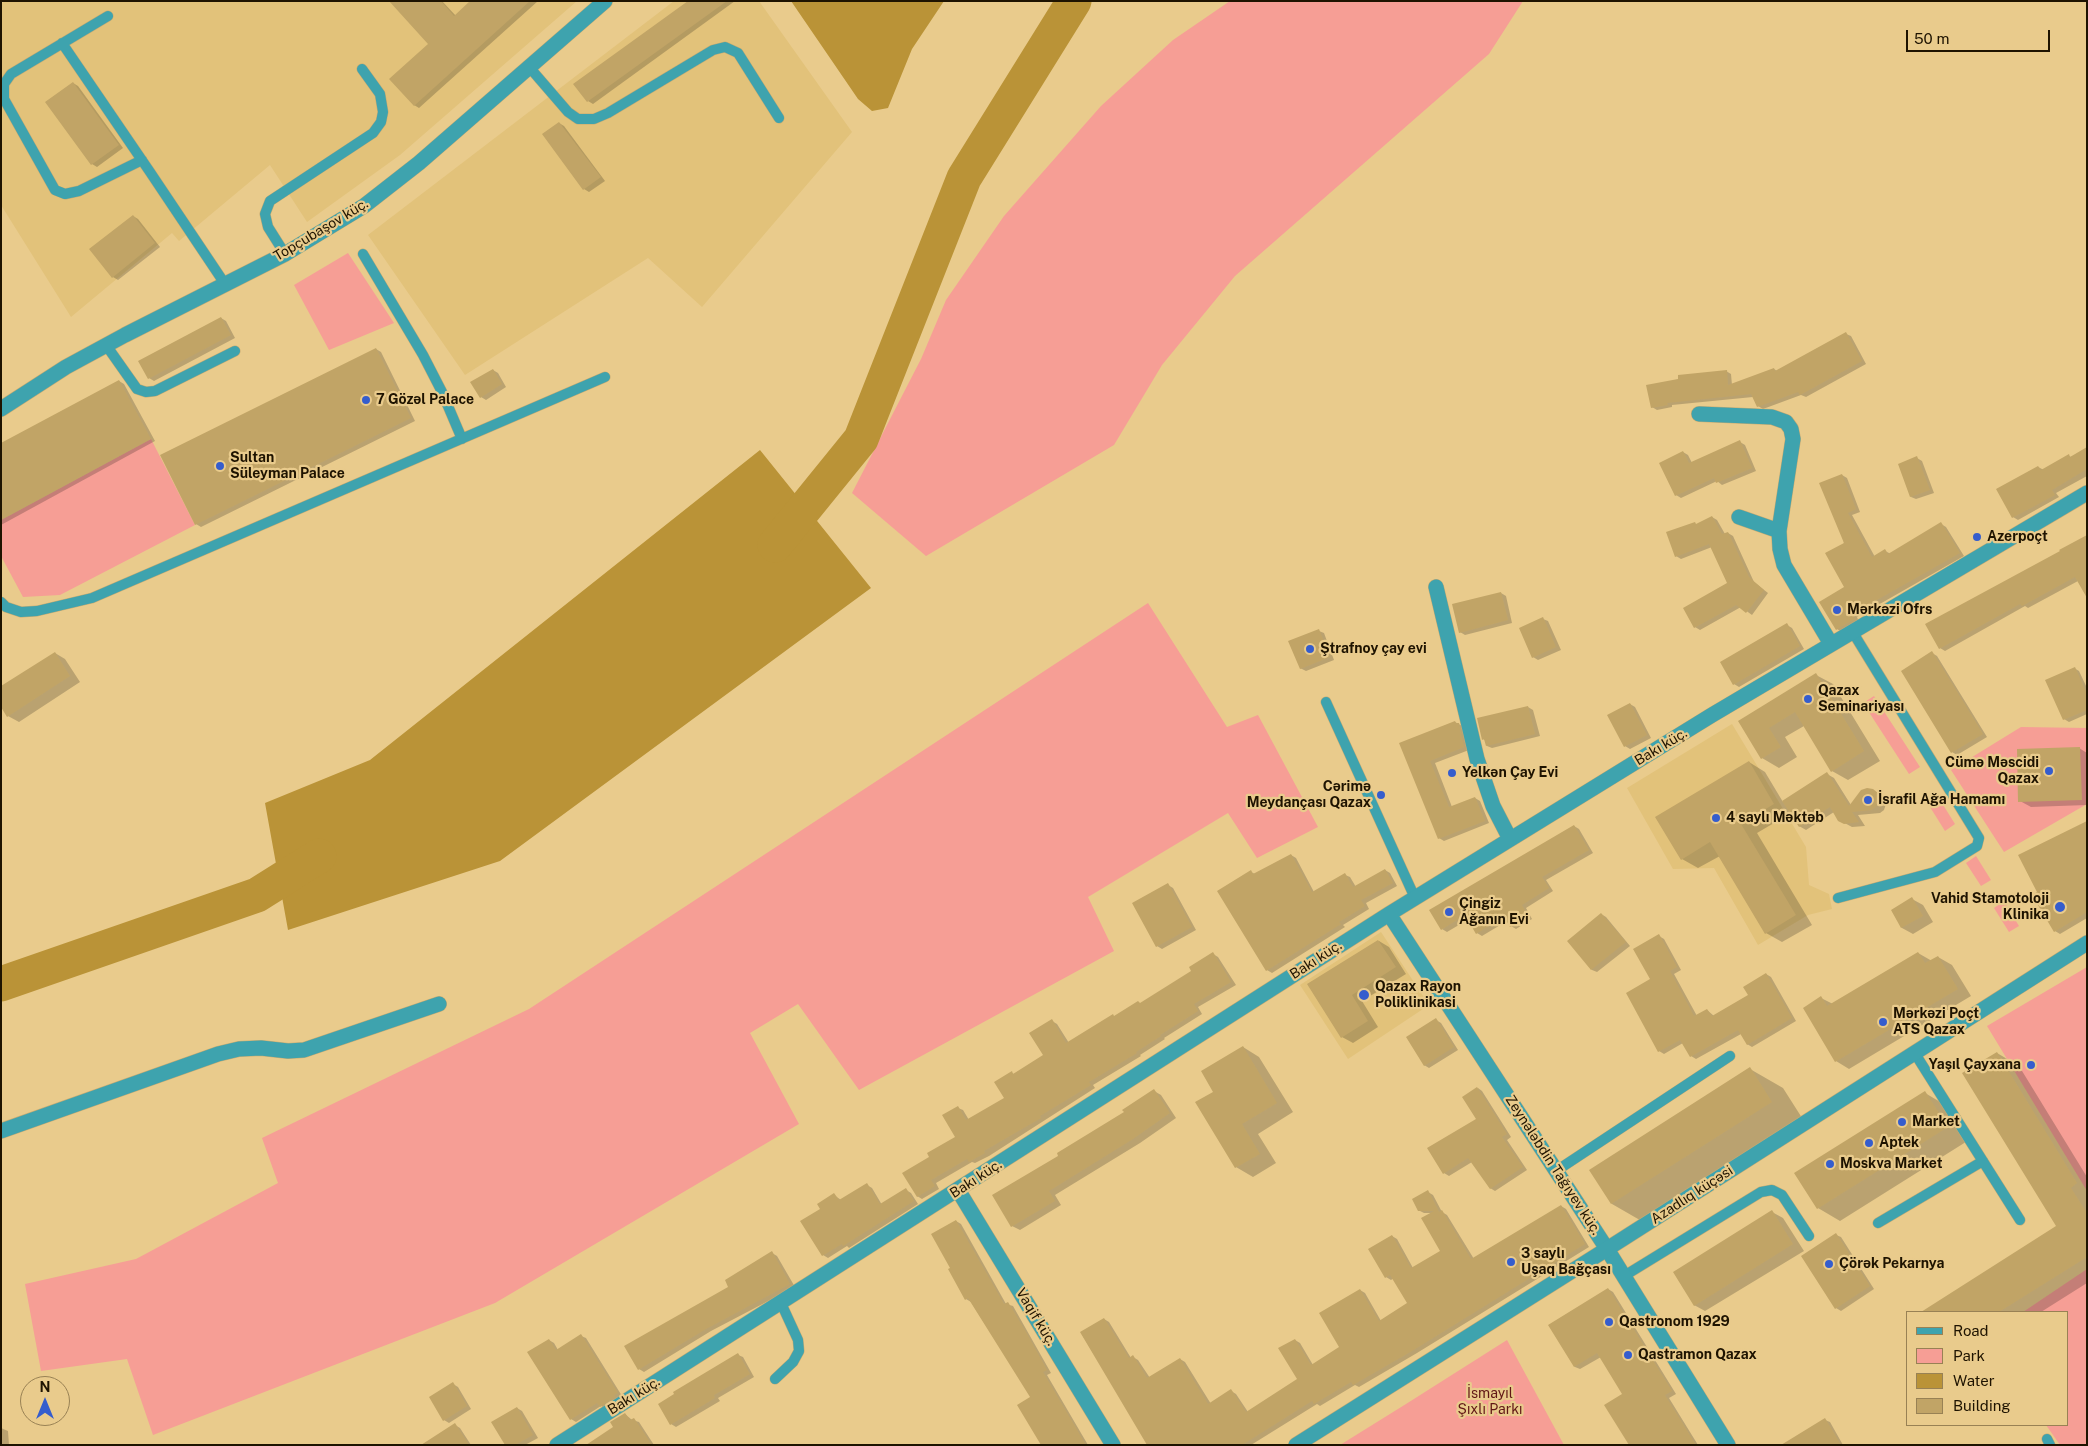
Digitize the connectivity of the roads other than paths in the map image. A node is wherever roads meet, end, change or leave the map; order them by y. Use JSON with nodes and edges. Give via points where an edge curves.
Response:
{"nodes":[{"id":1,"x":605,"y":1,"type":"edge"},
{"id":2,"x":108,"y":16,"type":"dead end"},
{"id":3,"x":62,"y":43,"type":"junction"},
{"id":4,"x":530,"y":68,"type":"junction"},
{"id":5,"x":362,"y":69,"type":"dead end"},
{"id":6,"x":779,"y":118,"type":"dead end"},
{"id":7,"x":142,"y":160,"type":"junction"},
{"id":8,"x":285,"y":254,"type":"junction"},
{"id":9,"x":363,"y":254,"type":"dead end"},
{"id":10,"x":225,"y":284,"type":"junction"},
{"id":11,"x":106,"y":345,"type":"junction"},
{"id":12,"x":235,"y":351,"type":"dead end"},
{"id":13,"x":605,"y":377,"type":"dead end"},
{"id":14,"x":1,"y":409,"type":"edge"},
{"id":15,"x":1699,"y":414,"type":"dead end"},
{"id":16,"x":462,"y":439,"type":"junction"},
{"id":17,"x":2087,"y":493,"type":"edge"},
{"id":18,"x":1739,"y":517,"type":"dead end"},
{"id":19,"x":1779,"y":531,"type":"junction"},
{"id":20,"x":1436,"y":587,"type":"dead end"},
{"id":21,"x":1,"y":602,"type":"edge"},
{"id":22,"x":1852,"y":632,"type":"junction"},
{"id":23,"x":1831,"y":644,"type":"junction"},
{"id":24,"x":1326,"y":702,"type":"dead end"},
{"id":25,"x":1510,"y":839,"type":"junction"},
{"id":26,"x":1415,"y":898,"type":"junction"},
{"id":27,"x":1838,"y":898,"type":"dead end"},
{"id":28,"x":1389,"y":914,"type":"junction"},
{"id":29,"x":2087,"y":943,"type":"edge"},
{"id":30,"x":439,"y":1004,"type":"dead end"},
{"id":31,"x":1914,"y":1052,"type":"junction"},
{"id":32,"x":1730,"y":1056,"type":"dead end"},
{"id":33,"x":1,"y":1132,"type":"edge"},
{"id":34,"x":1983,"y":1161,"type":"junction"},
{"id":35,"x":1556,"y":1171,"type":"junction"},
{"id":36,"x":958,"y":1190,"type":"junction"},
{"id":37,"x":2020,"y":1220,"type":"dead end"},
{"id":38,"x":1878,"y":1223,"type":"dead end"},
{"id":39,"x":1809,"y":1236,"type":"dead end"},
{"id":40,"x":1607,"y":1249,"type":"junction"},
{"id":41,"x":1624,"y":1276,"type":"junction"},
{"id":42,"x":781,"y":1303,"type":"junction"},
{"id":43,"x":775,"y":1379,"type":"dead end"},
{"id":44,"x":557,"y":1445,"type":"edge"},
{"id":45,"x":1113,"y":1445,"type":"edge"},
{"id":46,"x":1296,"y":1445,"type":"edge"},
{"id":47,"x":1728,"y":1445,"type":"edge"}],
"edges":[{"from":1,"to":4,"type":"street","name":"Topçubaşov küç."},
{"from":2,"to":3,"type":"lane"},
{"from":3,"to":7,"type":"lane"},
{"from":3,"to":7,"type":"lane","via":[[12,74],[4,84],[4,99],[55,190],[65,194],[79,191]]},
{"from":4,"to":6,"type":"lane","via":[[568,112],[578,118],[594,118],[713,50],[725,47],[738,53]]},
{"from":4,"to":8,"type":"street","name":"Topçubaşov küç.","via":[[364,206]]},
{"from":5,"to":8,"type":"lane","via":[[380,94],[381,122],[373,133],[270,201],[265,214],[268,227]]},
{"from":7,"to":10,"type":"lane"},
{"from":8,"to":10,"type":"street","name":"Topçubaşov küç."},
{"from":9,"to":16,"type":"lane","via":[[423,355]]},
{"from":10,"to":11,"type":"street","name":"Topçubaşov küç."},
{"from":11,"to":12,"type":"lane","via":[[137,389],[146,392]]},
{"from":11,"to":14,"type":"street","name":"Topçubaşov küç."},
{"from":13,"to":16,"type":"lane"},
{"from":15,"to":19,"type":"street","via":[[1772,417],[1786,422],[1791,429]]},
{"from":16,"to":21,"type":"lane","via":[[92,598],[21,612]]},
{"from":17,"to":22,"type":"street","name":"Bakı küç."},
{"from":18,"to":19,"type":"street"},
{"from":19,"to":23,"type":"street","via":[[1784,565]]},
{"from":20,"to":25,"type":"street","via":[[1478,759],[1493,806]]},
{"from":22,"to":23,"type":"street","name":"Bakı küç."},
{"from":22,"to":27,"type":"lane","via":[[1979,838],[1977,846],[1935,872]]},
{"from":23,"to":25,"type":"street","name":"Bakı küç."},
{"from":24,"to":26,"type":"lane"},
{"from":25,"to":26,"type":"street","name":"Bakı küç."},
{"from":26,"to":28,"type":"street","name":"Bakı küç."},
{"from":28,"to":35,"type":"street","name":"Zeynələbdin Tağıyev küç."},
{"from":28,"to":36,"type":"street","name":"Bakı küç."},
{"from":29,"to":31,"type":"street","name":"Azadlıq küçəsi"},
{"from":30,"to":33,"type":"street","via":[[304,1050],[253,1048],[218,1054]]},
{"from":31,"to":34,"type":"lane"},
{"from":31,"to":40,"type":"street","name":"Azadlıq küçəsi"},
{"from":32,"to":35,"type":"lane"},
{"from":34,"to":37,"type":"lane"},
{"from":34,"to":38,"type":"lane"},
{"from":35,"to":40,"type":"street","name":"Zeynələbdin Tağıyev küç."},
{"from":36,"to":42,"type":"street","name":"Bakı küç."},
{"from":36,"to":45,"type":"street","name":"Vaqif küç."},
{"from":39,"to":41,"type":"lane","via":[[1782,1195],[1772,1190],[1761,1192]]},
{"from":40,"to":41,"type":"street","name":"Zeynələbdin Tağıyev küç."},
{"from":40,"to":46,"type":"street","name":"Azadlıq küçəsi"},
{"from":41,"to":47,"type":"street","name":"Zeynələbdin Tağıyev küç."},
{"from":42,"to":43,"type":"lane","via":[[798,1340],[798,1351],[793,1362]]},
{"from":42,"to":44,"type":"street","name":"Bakı küç."}]}
